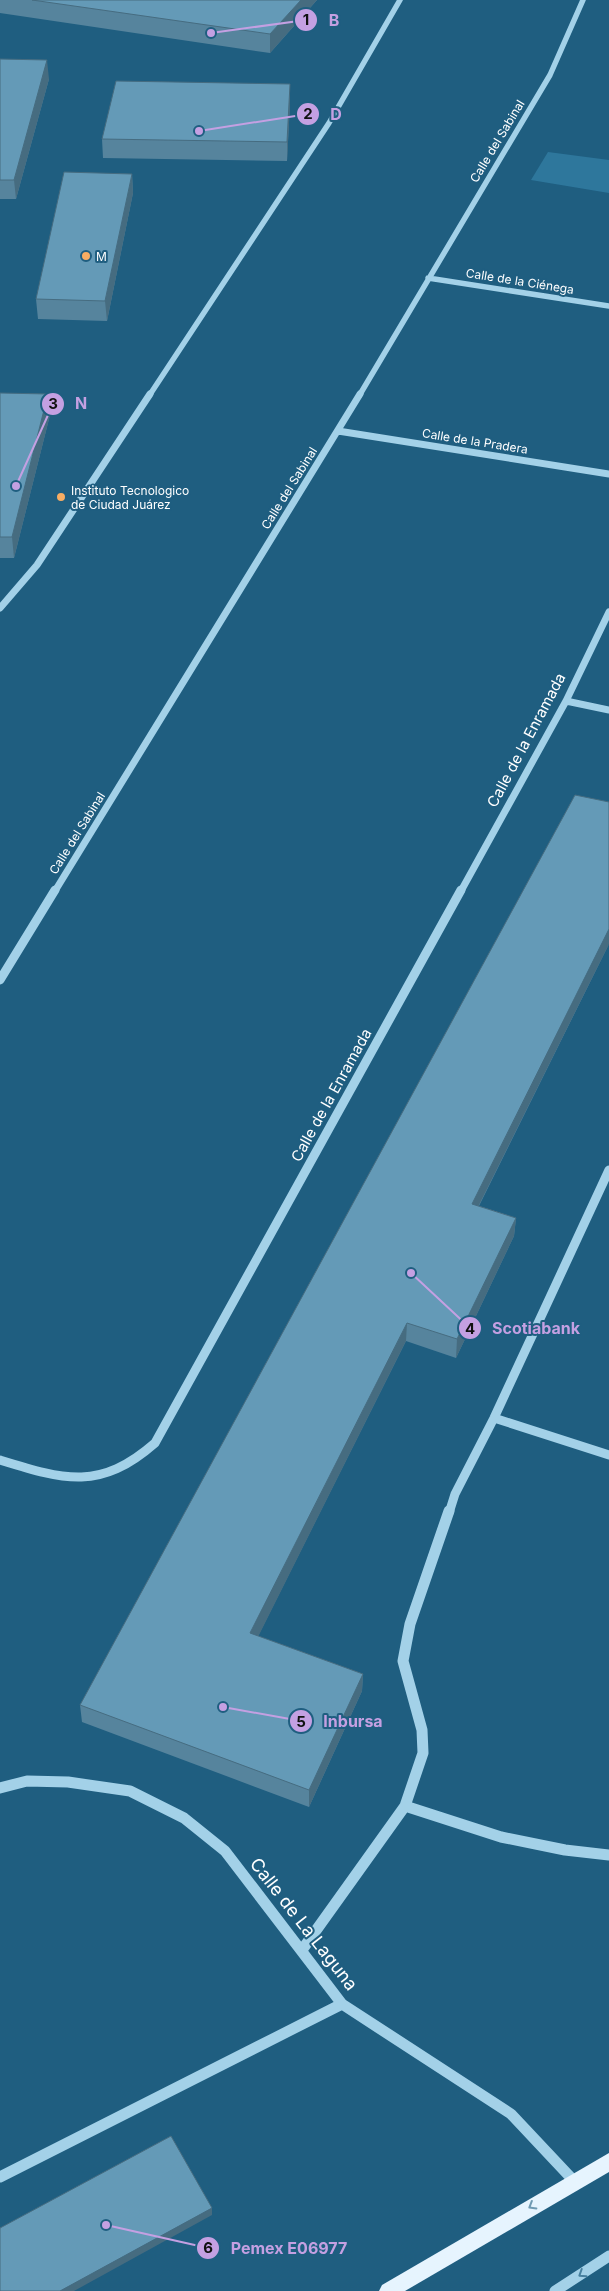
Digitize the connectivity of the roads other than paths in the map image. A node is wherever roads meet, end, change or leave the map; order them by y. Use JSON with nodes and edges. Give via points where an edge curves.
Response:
{"nodes":[{"id":1,"x":400,"y":0,"type":"edge"},
{"id":2,"x":583,"y":0,"type":"edge"},
{"id":3,"x":428,"y":278,"type":"junction"},
{"id":4,"x":609,"y":306,"type":"edge"},
{"id":5,"x":338,"y":431,"type":"junction"},
{"id":6,"x":609,"y":474,"type":"edge"},
{"id":7,"x":0,"y":608,"type":"edge"},
{"id":8,"x":609,"y":612,"type":"edge"},
{"id":9,"x":566,"y":701,"type":"junction"},
{"id":10,"x":609,"y":710,"type":"edge"},
{"id":11,"x":0,"y":980,"type":"edge"},
{"id":12,"x":608,"y":1175,"type":"edge"},
{"id":13,"x":494,"y":1418,"type":"junction"},
{"id":14,"x":609,"y":1455,"type":"edge"},
{"id":15,"x":0,"y":1460,"type":"edge"},
{"id":16,"x":0,"y":1788,"type":"edge"},
{"id":17,"x":405,"y":1806,"type":"junction"},
{"id":18,"x":609,"y":1855,"type":"edge"},
{"id":19,"x":302,"y":1950,"type":"junction"},
{"id":20,"x":342,"y":2004,"type":"junction"},
{"id":21,"x":609,"y":2162,"type":"edge"},
{"id":22,"x":0,"y":2177,"type":"edge"},
{"id":23,"x":574,"y":2181,"type":"junction"},
{"id":24,"x":609,"y":2256,"type":"edge"},
{"id":25,"x":388,"y":2291,"type":"edge"},
{"id":26,"x":555,"y":2291,"type":"edge"}],
"edges":[{"from":1,"to":7,"type":"street","via":[[324,132],[38,565]]},
{"from":2,"to":3,"type":"street","name":"Calle del Sabinal","via":[[550,75]]},
{"from":3,"to":4,"type":"street","name":"Calle de la Ciénega"},
{"from":3,"to":5,"type":"street","name":"Calle del Sabinal"},
{"from":5,"to":6,"type":"street","name":"Calle de la Pradera"},
{"from":5,"to":11,"type":"street","name":"Calle del Sabinal"},
{"from":8,"to":9,"type":"street","name":"Calle de la Enramada"},
{"from":9,"to":10,"type":"street"},
{"from":9,"to":15,"type":"street","name":"Calle de la Enramada","via":[[155,1443],[129,1464],[85,1478],[50,1476]]},
{"from":12,"to":13,"type":"street"},
{"from":13,"to":14,"type":"street"},
{"from":13,"to":17,"type":"street","via":[[455,1494],[410,1624],[403,1661],[422,1730],[423,1753]]},
{"from":16,"to":19,"type":"street","name":"Calle de La Laguna","via":[[27,1781],[68,1782],[130,1791],[184,1818],[225,1851]]},
{"from":17,"to":18,"type":"street","via":[[502,1837]]},
{"from":17,"to":19,"type":"street"},
{"from":19,"to":20,"type":"street","name":"Calle de La Laguna"},
{"from":20,"to":22,"type":"street"},
{"from":20,"to":23,"type":"street","name":"Calle de La Laguna","via":[[511,2114]]},
{"from":21,"to":23,"type":"main road"},
{"from":23,"to":25,"type":"main road","one_way":true},
{"from":24,"to":26,"type":"street","one_way":true}]}
